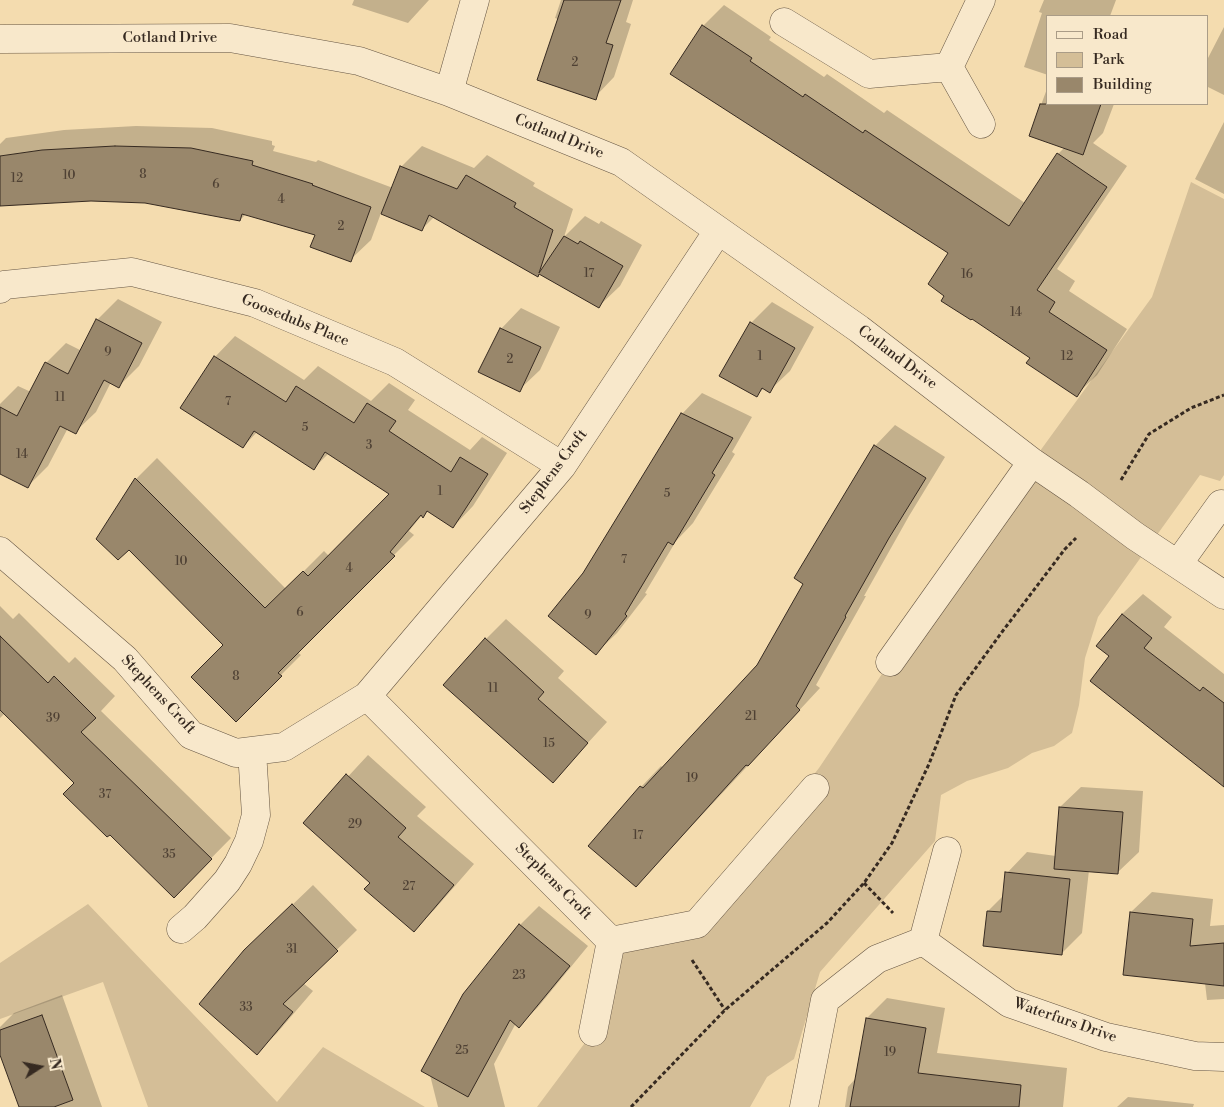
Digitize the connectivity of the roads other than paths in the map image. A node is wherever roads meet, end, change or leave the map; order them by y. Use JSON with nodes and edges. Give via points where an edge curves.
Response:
{"nodes":[{"id":1,"x":474,"y":0,"type":"edge"},
{"id":2,"x":980,"y":0,"type":"edge"},
{"id":3,"x":784,"y":22,"type":"dead end"},
{"id":4,"x":0,"y":40,"type":"edge"},
{"id":5,"x":949,"y":67,"type":"junction"},
{"id":6,"x":450,"y":92,"type":"junction"},
{"id":7,"x":980,"y":124,"type":"dead end"},
{"id":8,"x":718,"y":231,"type":"junction"},
{"id":9,"x":0,"y":289,"type":"edge"},
{"id":10,"x":1032,"y":462,"type":"junction"},
{"id":11,"x":562,"y":466,"type":"junction"},
{"id":12,"x":1221,"y":504,"type":"dead end"},
{"id":13,"x":0,"y":551,"type":"edge"},
{"id":14,"x":1178,"y":564,"type":"junction"},
{"id":15,"x":1224,"y":595,"type":"edge"},
{"id":16,"x":890,"y":662,"type":"dead end"},
{"id":17,"x":367,"y":696,"type":"junction"},
{"id":18,"x":252,"y":750,"type":"junction"},
{"id":19,"x":815,"y":788,"type":"dead end"},
{"id":20,"x":948,"y":850,"type":"dead end"},
{"id":21,"x":181,"y":929,"type":"dead end"},
{"id":22,"x":611,"y":941,"type":"junction"},
{"id":23,"x":923,"y":942,"type":"junction"},
{"id":24,"x":593,"y":1032,"type":"dead end"},
{"id":25,"x":1224,"y":1057,"type":"edge"},
{"id":26,"x":804,"y":1107,"type":"edge"}],
"edges":[{"from":1,"to":6,"type":"street"},
{"from":2,"to":5,"type":"street"},
{"from":3,"to":5,"type":"street","via":[[869,74]]},
{"from":4,"to":6,"type":"street","name":"Cotland Drive","via":[[230,38],[359,61]]},
{"from":5,"to":7,"type":"street"},
{"from":6,"to":8,"type":"street","name":"Cotland Drive","via":[[621,162]]},
{"from":8,"to":10,"type":"street","name":"Cotland Drive","via":[[859,329]]},
{"from":8,"to":11,"type":"street","name":"Stephens Croft"},
{"from":9,"to":11,"type":"street","name":"Goosedubs Place","via":[[4,285],[132,272],[255,302],[395,362]]},
{"from":10,"to":14,"type":"street","name":"Cotland Drive"},
{"from":10,"to":16,"type":"street"},
{"from":11,"to":17,"type":"street","name":"Stephens Croft"},
{"from":12,"to":14,"type":"street"},
{"from":13,"to":18,"type":"street","name":"Stephens Croft","via":[[125,659],[191,735],[236,752]]},
{"from":14,"to":15,"type":"street","name":"Cotland Drive"},
{"from":17,"to":18,"type":"street","name":"Stephens Croft","via":[[284,747]]},
{"from":17,"to":22,"type":"street","name":"Stephens Croft"},
{"from":18,"to":21,"type":"street","via":[[256,815],[249,841],[227,881]]},
{"from":19,"to":22,"type":"street","via":[[697,924]]},
{"from":20,"to":23,"type":"street"},
{"from":22,"to":24,"type":"street"},
{"from":23,"to":25,"type":"street","name":"Waterfurs Drive","via":[[1009,1003],[1106,1037],[1195,1056]]},
{"from":23,"to":26,"type":"street","via":[[877,959],[825,1000]]}]}
